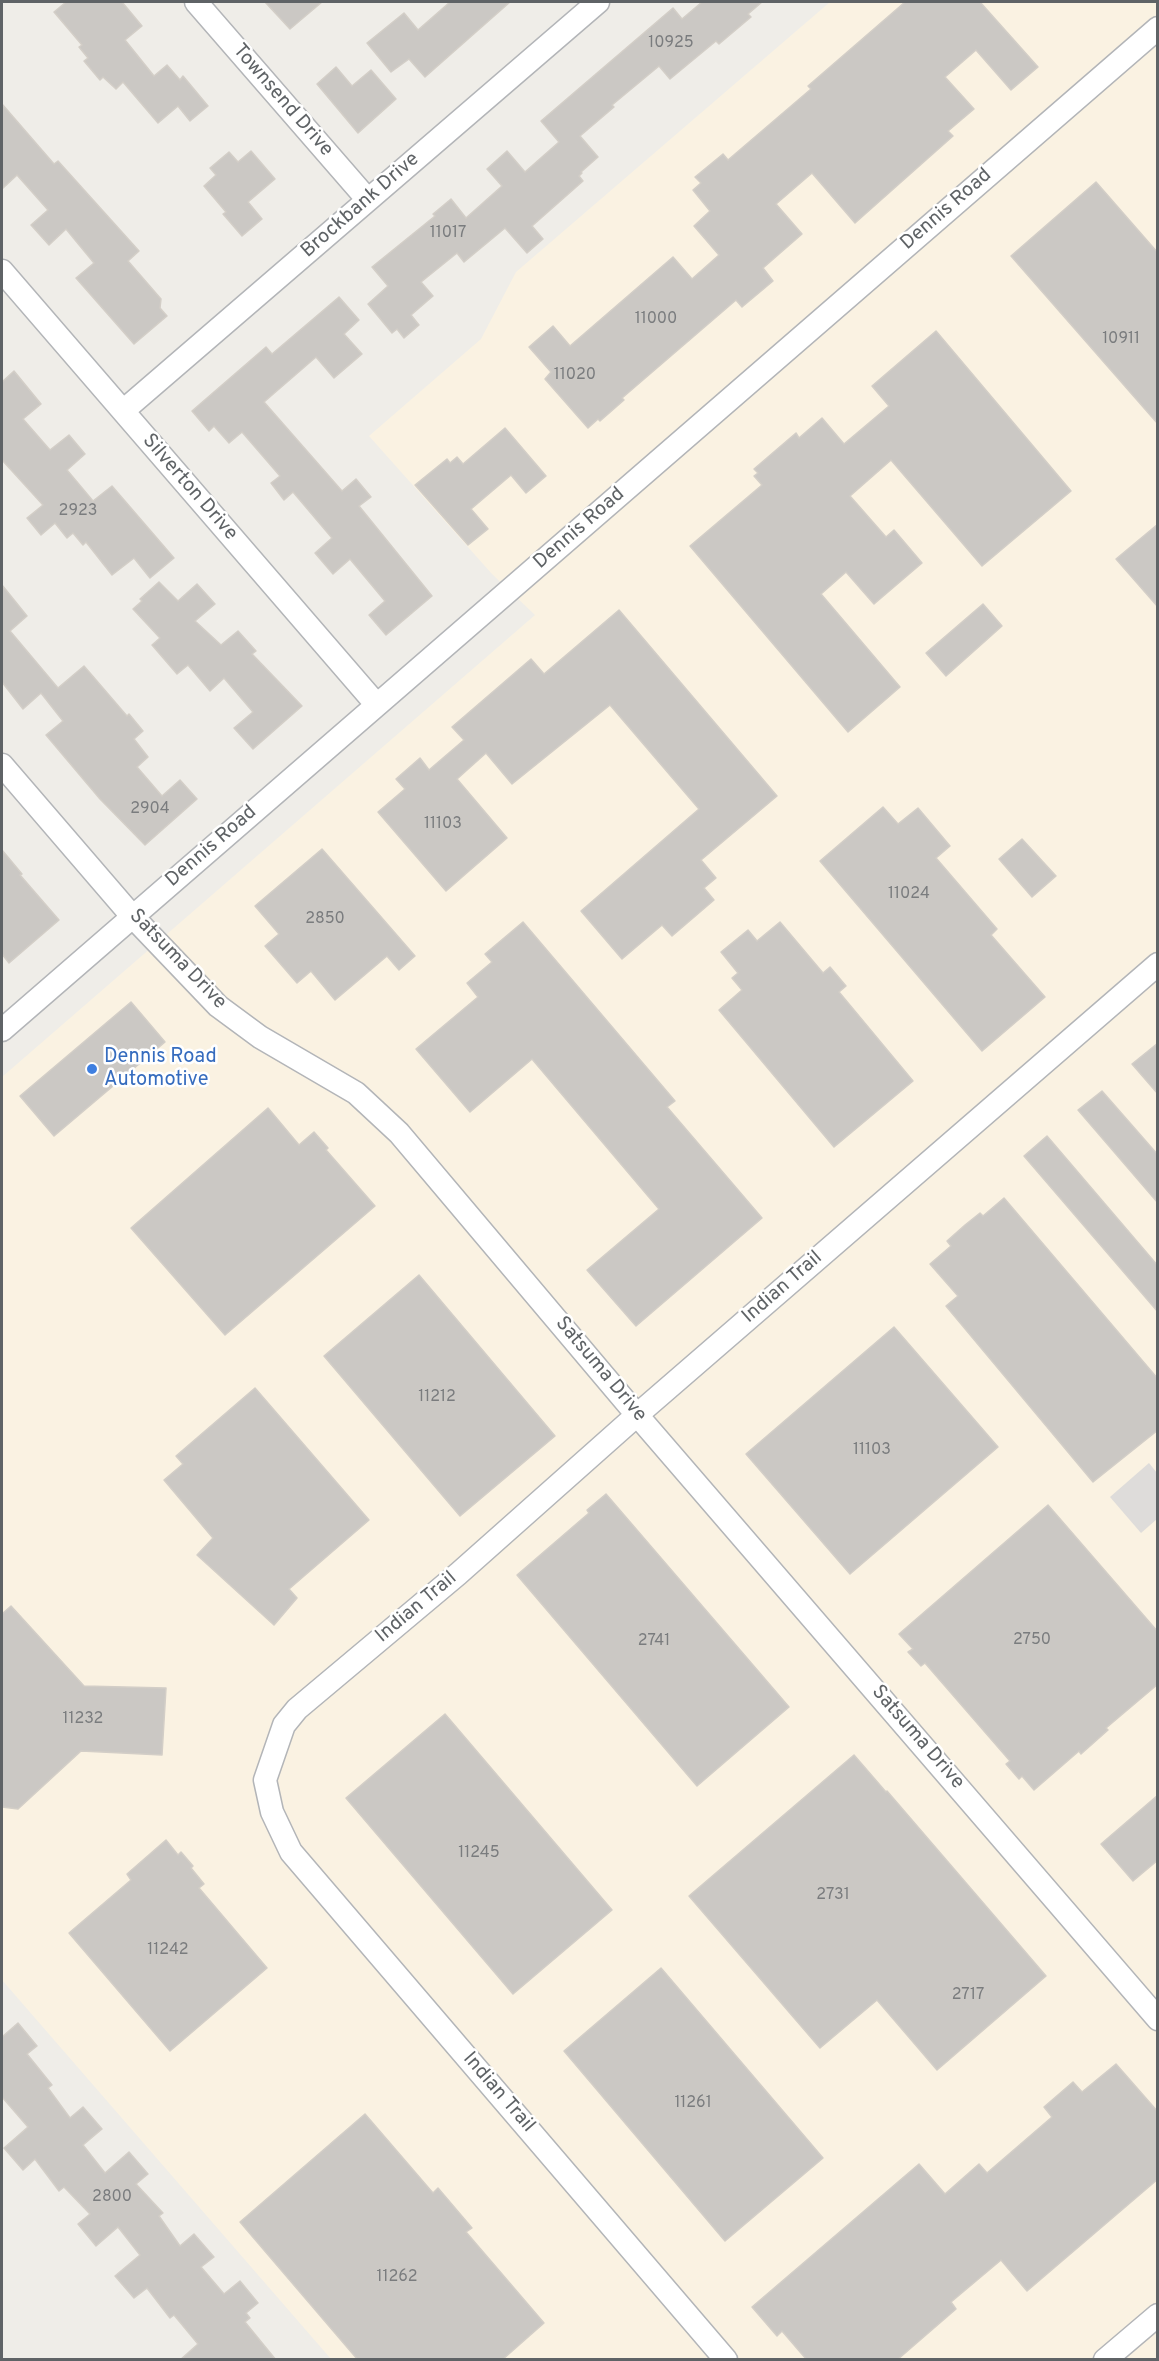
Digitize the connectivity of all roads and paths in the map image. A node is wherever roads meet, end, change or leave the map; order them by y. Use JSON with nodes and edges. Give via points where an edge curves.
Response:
{"nodes":[{"id":1,"x":196,"y":2,"type":"edge"},
{"id":2,"x":598,"y":2,"type":"edge"},
{"id":3,"x":1158,"y":28,"type":"edge"},
{"id":4,"x":368,"y":200,"type":"junction"},
{"id":5,"x":2,"y":271,"type":"edge"},
{"id":6,"x":123,"y":411,"type":"junction"},
{"id":7,"x":376,"y":704,"type":"junction"},
{"id":8,"x":2,"y":765,"type":"edge"},
{"id":9,"x":132,"y":916,"type":"junction"},
{"id":10,"x":1158,"y":964,"type":"edge"},
{"id":11,"x":2,"y":1029,"type":"edge"},
{"id":12,"x":638,"y":1415,"type":"junction"},
{"id":13,"x":1158,"y":2019,"type":"edge"},
{"id":14,"x":1158,"y":2315,"type":"edge"},
{"id":15,"x":726,"y":2360,"type":"edge"},
{"id":16,"x":1105,"y":2360,"type":"edge"}],
"edges":[{"from":1,"to":4,"type":"street","name":"Townsend Drive"},
{"from":2,"to":4,"type":"street","name":"Brockbank Drive"},
{"from":3,"to":7,"type":"street","name":"Dennis Road"},
{"from":4,"to":6,"type":"street","name":"Brockbank Drive"},
{"from":5,"to":6,"type":"street","name":"Silverton Drive"},
{"from":6,"to":7,"type":"street","name":"Silverton Drive"},
{"from":7,"to":9,"type":"street","name":"Dennis Road"},
{"from":8,"to":9,"type":"street","name":"Satsuma Drive"},
{"from":9,"to":11,"type":"street","name":"Dennis Road"},
{"from":9,"to":12,"type":"street","name":"Satsuma Drive","via":[[218,1006],[356,1093],[399,1133]]},
{"from":10,"to":12,"type":"street","name":"Indian Trail"},
{"from":12,"to":13,"type":"street","name":"Satsuma Drive"},
{"from":12,"to":15,"type":"street","name":"Indian Trail","via":[[297,1709],[284,1725],[266,1780],[272,1812],[291,1852]]},
{"from":14,"to":16,"type":"street"}]}
